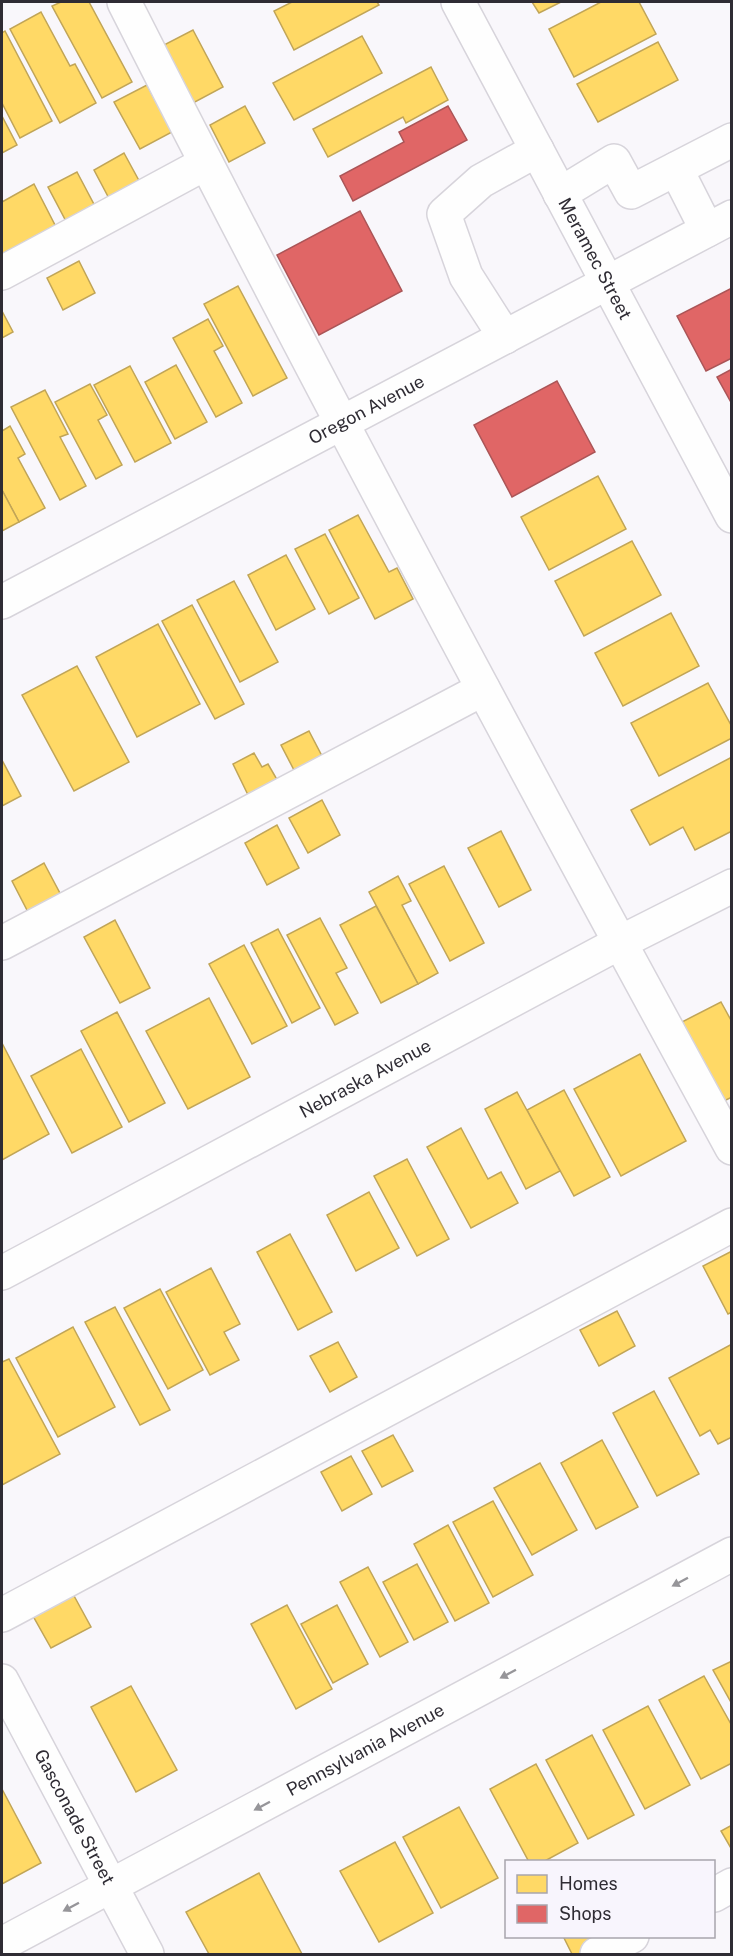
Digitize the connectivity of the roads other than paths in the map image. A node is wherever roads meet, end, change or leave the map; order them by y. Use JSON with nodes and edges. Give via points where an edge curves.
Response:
{"nodes":[{"id":1,"x":124,"y":2,"type":"edge"},
{"id":2,"x":458,"y":2,"type":"edge"},
{"id":3,"x":732,"y":140,"type":"edge"},
{"id":4,"x":537,"y":150,"type":"junction"},
{"id":5,"x":206,"y":163,"type":"junction"},
{"id":6,"x":676,"y":169,"type":"junction"},
{"id":7,"x":560,"y":194,"type":"junction"},
{"id":8,"x":719,"y":224,"type":"edge"},
{"id":9,"x":2,"y":273,"type":"edge"},
{"id":10,"x":608,"y":283,"type":"junction"},
{"id":11,"x":505,"y":337,"type":"junction"},
{"id":12,"x":342,"y":422,"type":"junction"},
{"id":13,"x":732,"y":516,"type":"edge"},
{"id":14,"x":2,"y":602,"type":"edge"},
{"id":15,"x":483,"y":689,"type":"junction"},
{"id":16,"x":732,"y":886,"type":"edge"},
{"id":17,"x":2,"y":943,"type":"edge"},
{"id":18,"x":619,"y":943,"type":"junction"},
{"id":19,"x":732,"y":1148,"type":"edge"},
{"id":20,"x":732,"y":1225,"type":"edge"},
{"id":21,"x":2,"y":1273,"type":"edge"},
{"id":22,"x":732,"y":1554,"type":"edge"},
{"id":23,"x":2,"y":1615,"type":"edge"},
{"id":24,"x":2,"y":1681,"type":"edge"},
{"id":25,"x":732,"y":1885,"type":"edge"},
{"id":26,"x":111,"y":1887,"type":"junction"},
{"id":27,"x":715,"y":1894,"type":"edge"},
{"id":28,"x":628,"y":1938,"type":"edge"},
{"id":29,"x":2,"y":1944,"type":"edge"},
{"id":30,"x":147,"y":1954,"type":"edge"},
{"id":31,"x":597,"y":1954,"type":"edge"}],
"edges":[{"from":1,"to":5,"type":"street"},
{"from":2,"to":4,"type":"street","name":"Meramec Street"},
{"from":3,"to":6,"type":"street"},
{"from":4,"to":7,"type":"street","name":"Meramec Street"},
{"from":4,"to":11,"type":"street","via":[[481,181],[444,214],[466,276]]},
{"from":5,"to":9,"type":"street"},
{"from":5,"to":12,"type":"street"},
{"from":6,"to":7,"type":"street","via":[[631,192],[614,160]]},
{"from":6,"to":8,"type":"street"},
{"from":7,"to":10,"type":"street","name":"Meramec Street"},
{"from":8,"to":10,"type":"street","name":"Oregon Avenue"},
{"from":10,"to":11,"type":"street","name":"Oregon Avenue"},
{"from":10,"to":13,"type":"street","name":"Meramec Street"},
{"from":11,"to":12,"type":"street","name":"Oregon Avenue"},
{"from":12,"to":14,"type":"street","name":"Oregon Avenue"},
{"from":12,"to":15,"type":"street"},
{"from":15,"to":17,"type":"street"},
{"from":15,"to":18,"type":"street"},
{"from":16,"to":18,"type":"street","name":"Nebraska Avenue"},
{"from":18,"to":19,"type":"street"},
{"from":18,"to":21,"type":"street","name":"Nebraska Avenue"},
{"from":20,"to":23,"type":"street"},
{"from":22,"to":26,"type":"street","name":"Pennsylvania Avenue","one_way":true},
{"from":24,"to":26,"type":"street","name":"Gasconade Street"},
{"from":25,"to":27,"type":"street"},
{"from":26,"to":29,"type":"street","name":"Pennsylvania Avenue","one_way":true},
{"from":26,"to":30,"type":"street","name":"Gasconade Street"},
{"from":28,"to":31,"type":"street"}]}
